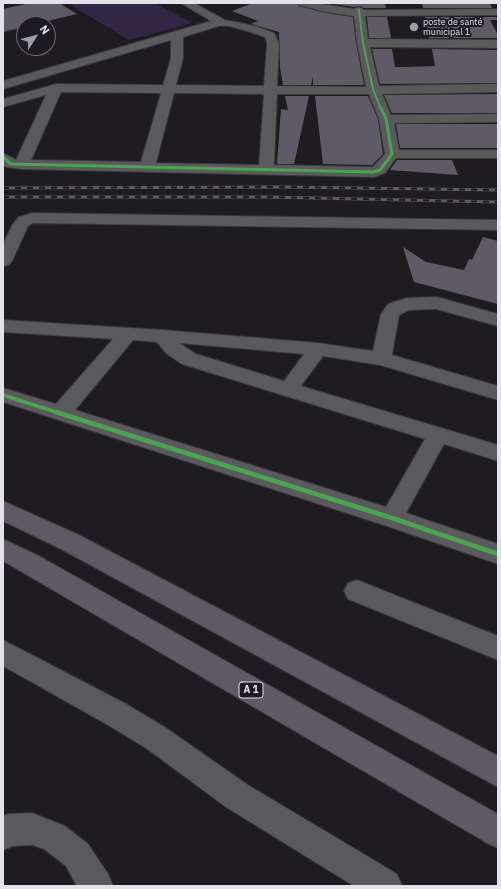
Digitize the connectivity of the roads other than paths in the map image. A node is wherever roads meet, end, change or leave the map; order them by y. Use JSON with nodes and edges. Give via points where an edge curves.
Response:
{"nodes":[{"id":1,"x":186,"y":3,"type":"edge"},
{"id":2,"x":303,"y":3,"type":"edge"},
{"id":3,"x":314,"y":3,"type":"edge"},
{"id":4,"x":448,"y":3,"type":"edge"},
{"id":5,"x":498,"y":9,"type":"edge"},
{"id":6,"x":474,"y":11,"type":"junction"},
{"id":7,"x":359,"y":12,"type":"junction"},
{"id":8,"x":498,"y":12,"type":"edge"},
{"id":9,"x":223,"y":23,"type":"junction"},
{"id":10,"x":177,"y":36,"type":"junction"},
{"id":11,"x":363,"y":43,"type":"junction"},
{"id":12,"x":498,"y":44,"type":"edge"},
{"id":13,"x":3,"y":85,"type":"edge"},
{"id":14,"x":56,"y":88,"type":"junction"},
{"id":15,"x":498,"y":88,"type":"edge"},
{"id":16,"x":373,"y":89,"type":"junction"},
{"id":17,"x":168,"y":90,"type":"junction"},
{"id":18,"x":271,"y":91,"type":"junction"},
{"id":19,"x":3,"y":102,"type":"edge"},
{"id":20,"x":498,"y":118,"type":"edge"},
{"id":21,"x":386,"y":119,"type":"junction"},
{"id":22,"x":392,"y":154,"type":"junction"},
{"id":23,"x":498,"y":154,"type":"edge"},
{"id":24,"x":3,"y":157,"type":"edge"},
{"id":25,"x":21,"y":165,"type":"junction"},
{"id":26,"x":147,"y":167,"type":"junction"},
{"id":27,"x":266,"y":169,"type":"junction"},
{"id":28,"x":498,"y":225,"type":"edge"},
{"id":29,"x":3,"y":261,"type":"edge"},
{"id":30,"x":498,"y":320,"type":"edge"},
{"id":31,"x":3,"y":326,"type":"edge"},
{"id":32,"x":128,"y":334,"type":"junction"},
{"id":33,"x":163,"y":336,"type":"junction"},
{"id":34,"x":318,"y":349,"type":"junction"},
{"id":35,"x":381,"y":359,"type":"junction"},
{"id":36,"x":289,"y":388,"type":"junction"},
{"id":37,"x":498,"y":394,"type":"edge"},
{"id":38,"x":3,"y":395,"type":"edge"},
{"id":39,"x":61,"y":412,"type":"junction"},
{"id":40,"x":438,"y":435,"type":"junction"},
{"id":41,"x":498,"y":453,"type":"edge"},
{"id":42,"x":3,"y":510,"type":"edge"},
{"id":43,"x":392,"y":518,"type":"junction"},
{"id":44,"x":3,"y":549,"type":"edge"},
{"id":45,"x":498,"y":554,"type":"edge"},
{"id":46,"x":357,"y":591,"type":"dead end"},
{"id":47,"x":498,"y":648,"type":"edge"},
{"id":48,"x":3,"y":652,"type":"edge"},
{"id":49,"x":498,"y":772,"type":"edge"},
{"id":50,"x":498,"y":832,"type":"edge"},
{"id":51,"x":3,"y":834,"type":"edge"},
{"id":52,"x":96,"y":886,"type":"edge"},
{"id":53,"x":384,"y":886,"type":"edge"}],
"edges":[{"from":1,"to":9,"type":"street"},
{"from":2,"to":7,"type":"street","via":[[326,9]]},
{"from":3,"to":7,"type":"street"},
{"from":4,"to":6,"type":"street"},
{"from":5,"to":6,"type":"street"},
{"from":6,"to":7,"type":"street"},
{"from":6,"to":8,"type":"street"},
{"from":7,"to":11,"type":"street"},
{"from":9,"to":10,"type":"street"},
{"from":9,"to":18,"type":"street","via":[[251,28],[270,35],[273,40]]},
{"from":10,"to":13,"type":"street"},
{"from":10,"to":17,"type":"street","via":[[177,58]]},
{"from":11,"to":12,"type":"street"},
{"from":11,"to":16,"type":"street"},
{"from":14,"to":17,"type":"street"},
{"from":14,"to":19,"type":"street"},
{"from":14,"to":25,"type":"street"},
{"from":15,"to":16,"type":"street"},
{"from":16,"to":18,"type":"street"},
{"from":16,"to":21,"type":"street"},
{"from":17,"to":18,"type":"street"},
{"from":17,"to":26,"type":"street"},
{"from":18,"to":27,"type":"street"},
{"from":20,"to":21,"type":"street"},
{"from":21,"to":22,"type":"street"},
{"from":22,"to":23,"type":"street"},
{"from":22,"to":27,"type":"street","via":[[380,170],[374,172]]},
{"from":24,"to":25,"type":"street","via":[[11,164]]},
{"from":25,"to":26,"type":"street"},
{"from":26,"to":27,"type":"street"},
{"from":28,"to":29,"type":"street","via":[[32,218],[21,224]]},
{"from":30,"to":35,"type":"street","via":[[437,303],[407,304],[396,308],[390,314]]},
{"from":31,"to":32,"type":"street"},
{"from":32,"to":33,"type":"street"},
{"from":32,"to":39,"type":"street"},
{"from":33,"to":34,"type":"street"},
{"from":33,"to":36,"type":"street","via":[[174,350],[188,359]]},
{"from":34,"to":35,"type":"street"},
{"from":34,"to":36,"type":"street"},
{"from":35,"to":37,"type":"street"},
{"from":36,"to":40,"type":"street"},
{"from":38,"to":39,"type":"street"},
{"from":39,"to":43,"type":"street"},
{"from":40,"to":41,"type":"street"},
{"from":40,"to":43,"type":"street"},
{"from":42,"to":49,"type":"highway","via":[[70,542]]},
{"from":43,"to":45,"type":"street"},
{"from":44,"to":50,"type":"highway","number":"A 1"},
{"from":46,"to":47,"type":"street"},
{"from":48,"to":53,"type":"street","via":[[156,738],[237,796]]},
{"from":51,"to":52,"type":"street","via":[[8,830],[32,829],[54,837],[77,856]]}]}
